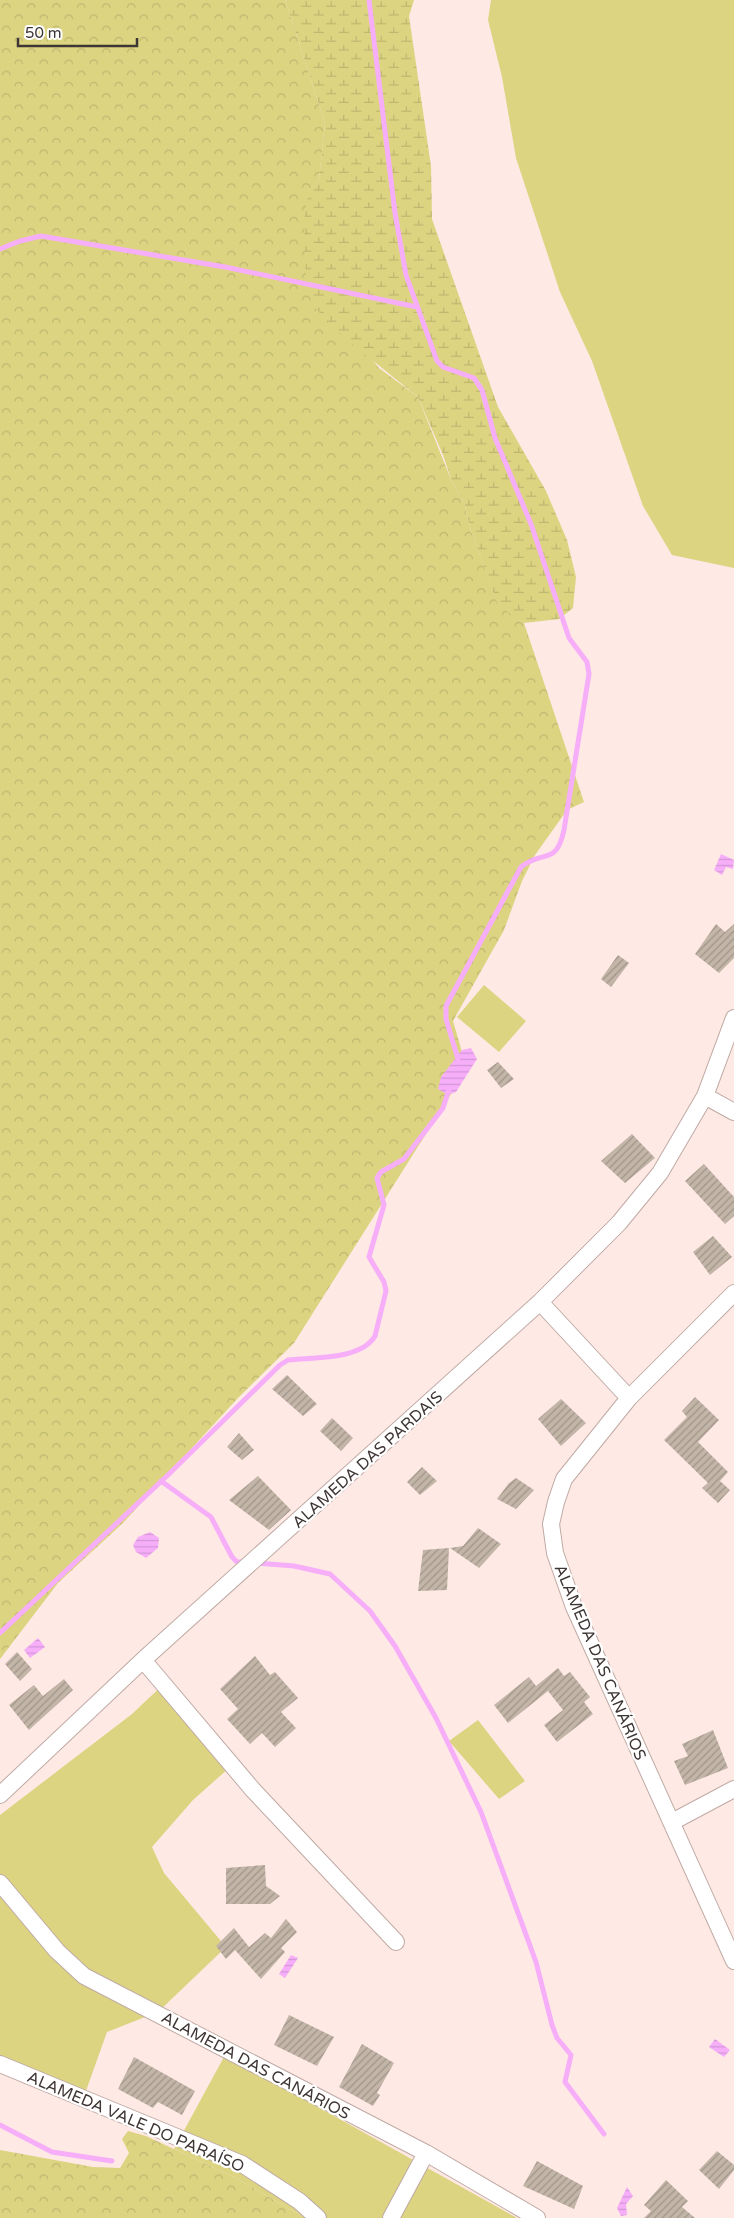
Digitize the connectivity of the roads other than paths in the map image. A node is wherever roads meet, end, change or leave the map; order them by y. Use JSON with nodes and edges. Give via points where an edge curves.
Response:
{"nodes":[{"id":1,"x":734,"y":1018,"type":"edge"},
{"id":2,"x":706,"y":1096,"type":"junction"},
{"id":3,"x":734,"y":1112,"type":"edge"},
{"id":4,"x":734,"y":1293,"type":"edge"},
{"id":5,"x":540,"y":1302,"type":"junction"},
{"id":6,"x":629,"y":1398,"type":"junction"},
{"id":7,"x":143,"y":1660,"type":"junction"},
{"id":8,"x":734,"y":1789,"type":"edge"},
{"id":9,"x":0,"y":1795,"type":"edge"},
{"id":10,"x":672,"y":1822,"type":"junction"},
{"id":11,"x":0,"y":1883,"type":"edge"},
{"id":12,"x":396,"y":1942,"type":"dead end"},
{"id":13,"x":734,"y":1961,"type":"edge"},
{"id":14,"x":0,"y":2064,"type":"edge"},
{"id":15,"x":426,"y":2153,"type":"junction"},
{"id":16,"x":318,"y":2218,"type":"edge"},
{"id":17,"x":391,"y":2218,"type":"edge"},
{"id":18,"x":537,"y":2218,"type":"edge"}],
"edges":[{"from":1,"to":2,"type":"street","name":"ALAMEDA DAS PARDAIS"},
{"from":2,"to":3,"type":"street"},
{"from":2,"to":5,"type":"street","name":"ALAMEDA DAS PARDAIS","via":[[660,1173],[619,1222]]},
{"from":4,"to":6,"type":"street","name":"ALAMEDA DAS CANÁRIOS"},
{"from":5,"to":6,"type":"street"},
{"from":5,"to":7,"type":"street","name":"ALAMEDA DAS PARDAIS"},
{"from":6,"to":10,"type":"street","name":"ALAMEDA DAS CANÁRIOS","via":[[564,1479],[551,1524],[555,1553],[574,1607]]},
{"from":7,"to":9,"type":"street","name":"ALAMEDA DAS PARDAIS"},
{"from":7,"to":12,"type":"street","via":[[253,1790]]},
{"from":8,"to":10,"type":"street"},
{"from":10,"to":13,"type":"street","name":"ALAMEDA DAS CANÁRIOS"},
{"from":11,"to":15,"type":"street","name":"ALAMEDA DAS CANÁRIOS","via":[[57,1951],[84,1976]]},
{"from":14,"to":16,"type":"street","name":"ALAMEDA VALE DO PARAÍSO","via":[[242,2164],[299,2201]]},
{"from":15,"to":17,"type":"street"},
{"from":15,"to":18,"type":"street","name":"ALAMEDA DAS CANÁRIOS"}]}
